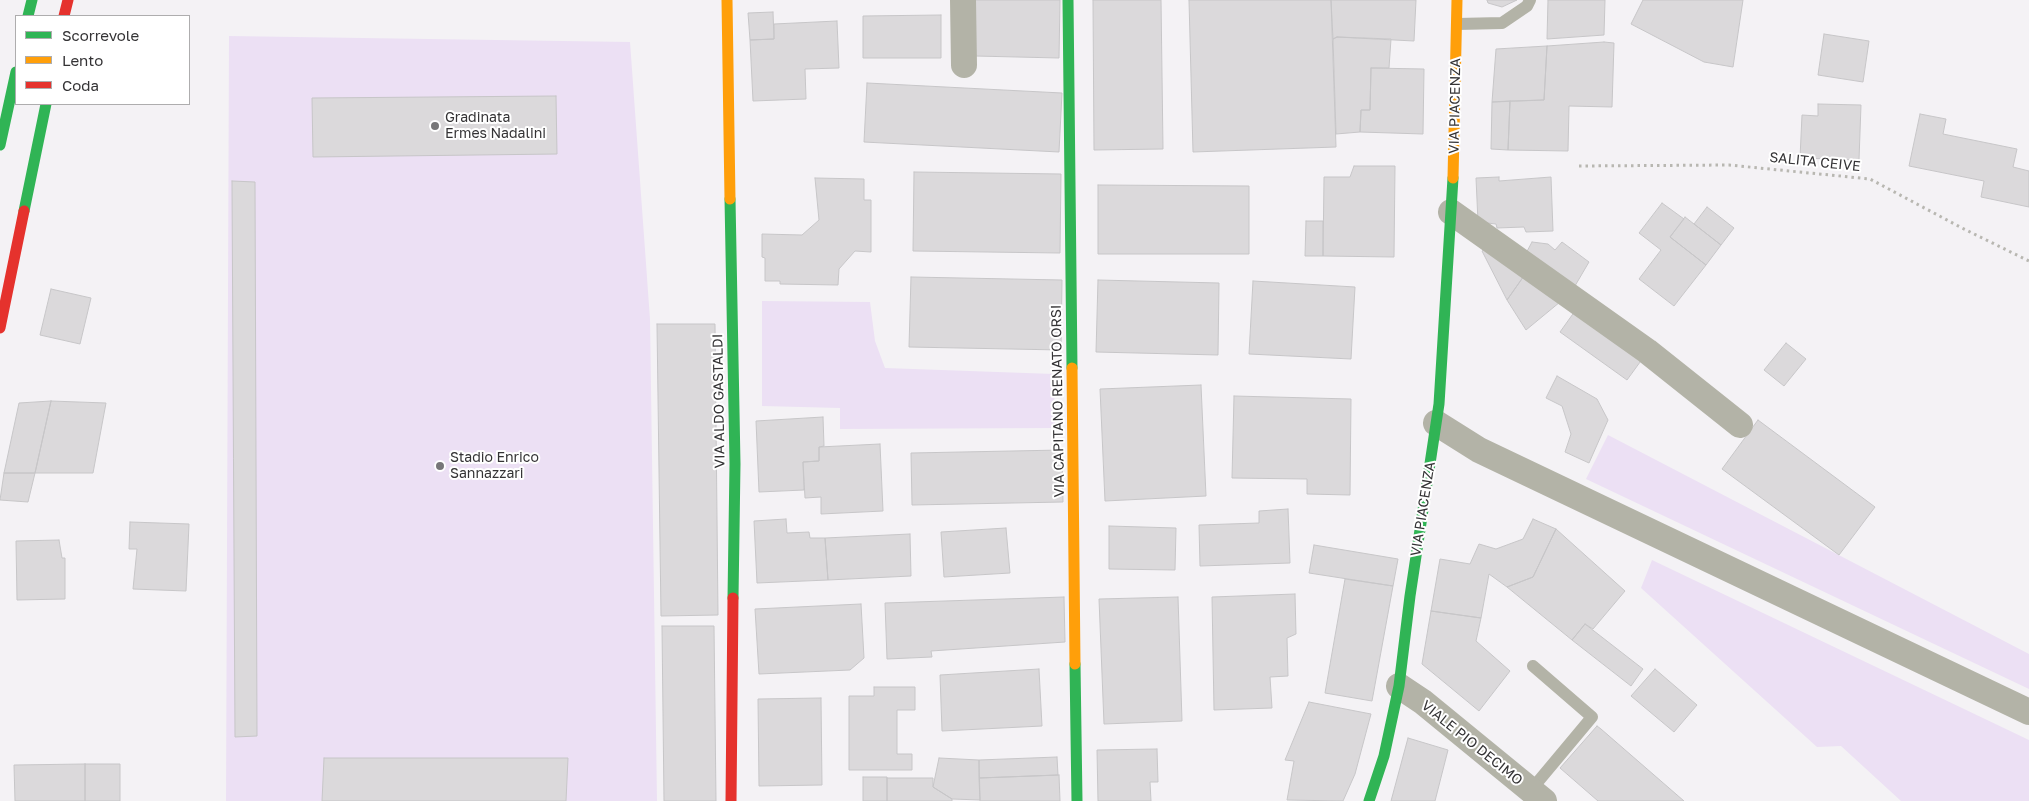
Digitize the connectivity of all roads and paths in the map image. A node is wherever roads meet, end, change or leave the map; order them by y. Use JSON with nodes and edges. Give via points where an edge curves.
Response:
{"nodes":[{"id":1,"x":32,"y":0,"type":"edge"},
{"id":2,"x":68,"y":0,"type":"edge"},
{"id":3,"x":727,"y":0,"type":"edge"},
{"id":4,"x":962,"y":0,"type":"edge"},
{"id":5,"x":1068,"y":0,"type":"edge"},
{"id":6,"x":1457,"y":0,"type":"edge"},
{"id":7,"x":1530,"y":0,"type":"edge"},
{"id":8,"x":28,"y":15,"type":"edge"},
{"id":9,"x":64,"y":15,"type":"edge"},
{"id":10,"x":1456,"y":24,"type":"junction"},
{"id":11,"x":964,"y":65,"type":"dead end"},
{"id":12,"x":15,"y":77,"type":"edge"},
{"id":13,"x":46,"y":105,"type":"edge"},
{"id":14,"x":0,"y":145,"type":"edge"},
{"id":15,"x":1579,"y":166,"type":"dead end"},
{"id":16,"x":1451,"y":212,"type":"junction"},
{"id":17,"x":2029,"y":261,"type":"edge"},
{"id":18,"x":0,"y":328,"type":"edge"},
{"id":19,"x":1436,"y":423,"type":"junction"},
{"id":20,"x":1740,"y":425,"type":"dead end"},
{"id":21,"x":1533,"y":666,"type":"dead end"},
{"id":22,"x":1399,"y":686,"type":"junction"},
{"id":23,"x":2029,"y":712,"type":"edge"},
{"id":24,"x":1537,"y":796,"type":"edge"},
{"id":25,"x":731,"y":801,"type":"edge"},
{"id":26,"x":1077,"y":801,"type":"edge"},
{"id":27,"x":1369,"y":801,"type":"edge"}],
"edges":[{"from":1,"to":8,"type":"street"},
{"from":2,"to":9,"type":"street"},
{"from":3,"to":25,"type":"street","name":"VIA ALDO GASTALDI","via":[[735,464]]},
{"from":4,"to":11,"type":"street"},
{"from":5,"to":26,"type":"street","name":"VIA CAPITANO RENATO ORSI"},
{"from":6,"to":10,"type":"street","name":"VIA PIACENZA"},
{"from":7,"to":10,"type":"lane","via":[[1527,6],[1502,23]]},
{"from":10,"to":16,"type":"street","name":"VIA PIACENZA"},
{"from":12,"to":14,"type":"street"},
{"from":13,"to":18,"type":"street"},
{"from":15,"to":17,"type":"path","name":"SALITA CEIVE","via":[[1729,165],[1870,179]]},
{"from":16,"to":19,"type":"street","name":"VIA PIACENZA"},
{"from":16,"to":20,"type":"street","via":[[1647,351]]},
{"from":19,"to":22,"type":"street","name":"VIA PIACENZA"},
{"from":19,"to":23,"type":"street","via":[[1479,450]]},
{"from":21,"to":24,"type":"lane","via":[[1592,717]]},
{"from":22,"to":24,"type":"street","name":"VIALE PIO DECIMO"},
{"from":22,"to":27,"type":"street","name":"VIA PIACENZA","via":[[1384,756]]}]}
